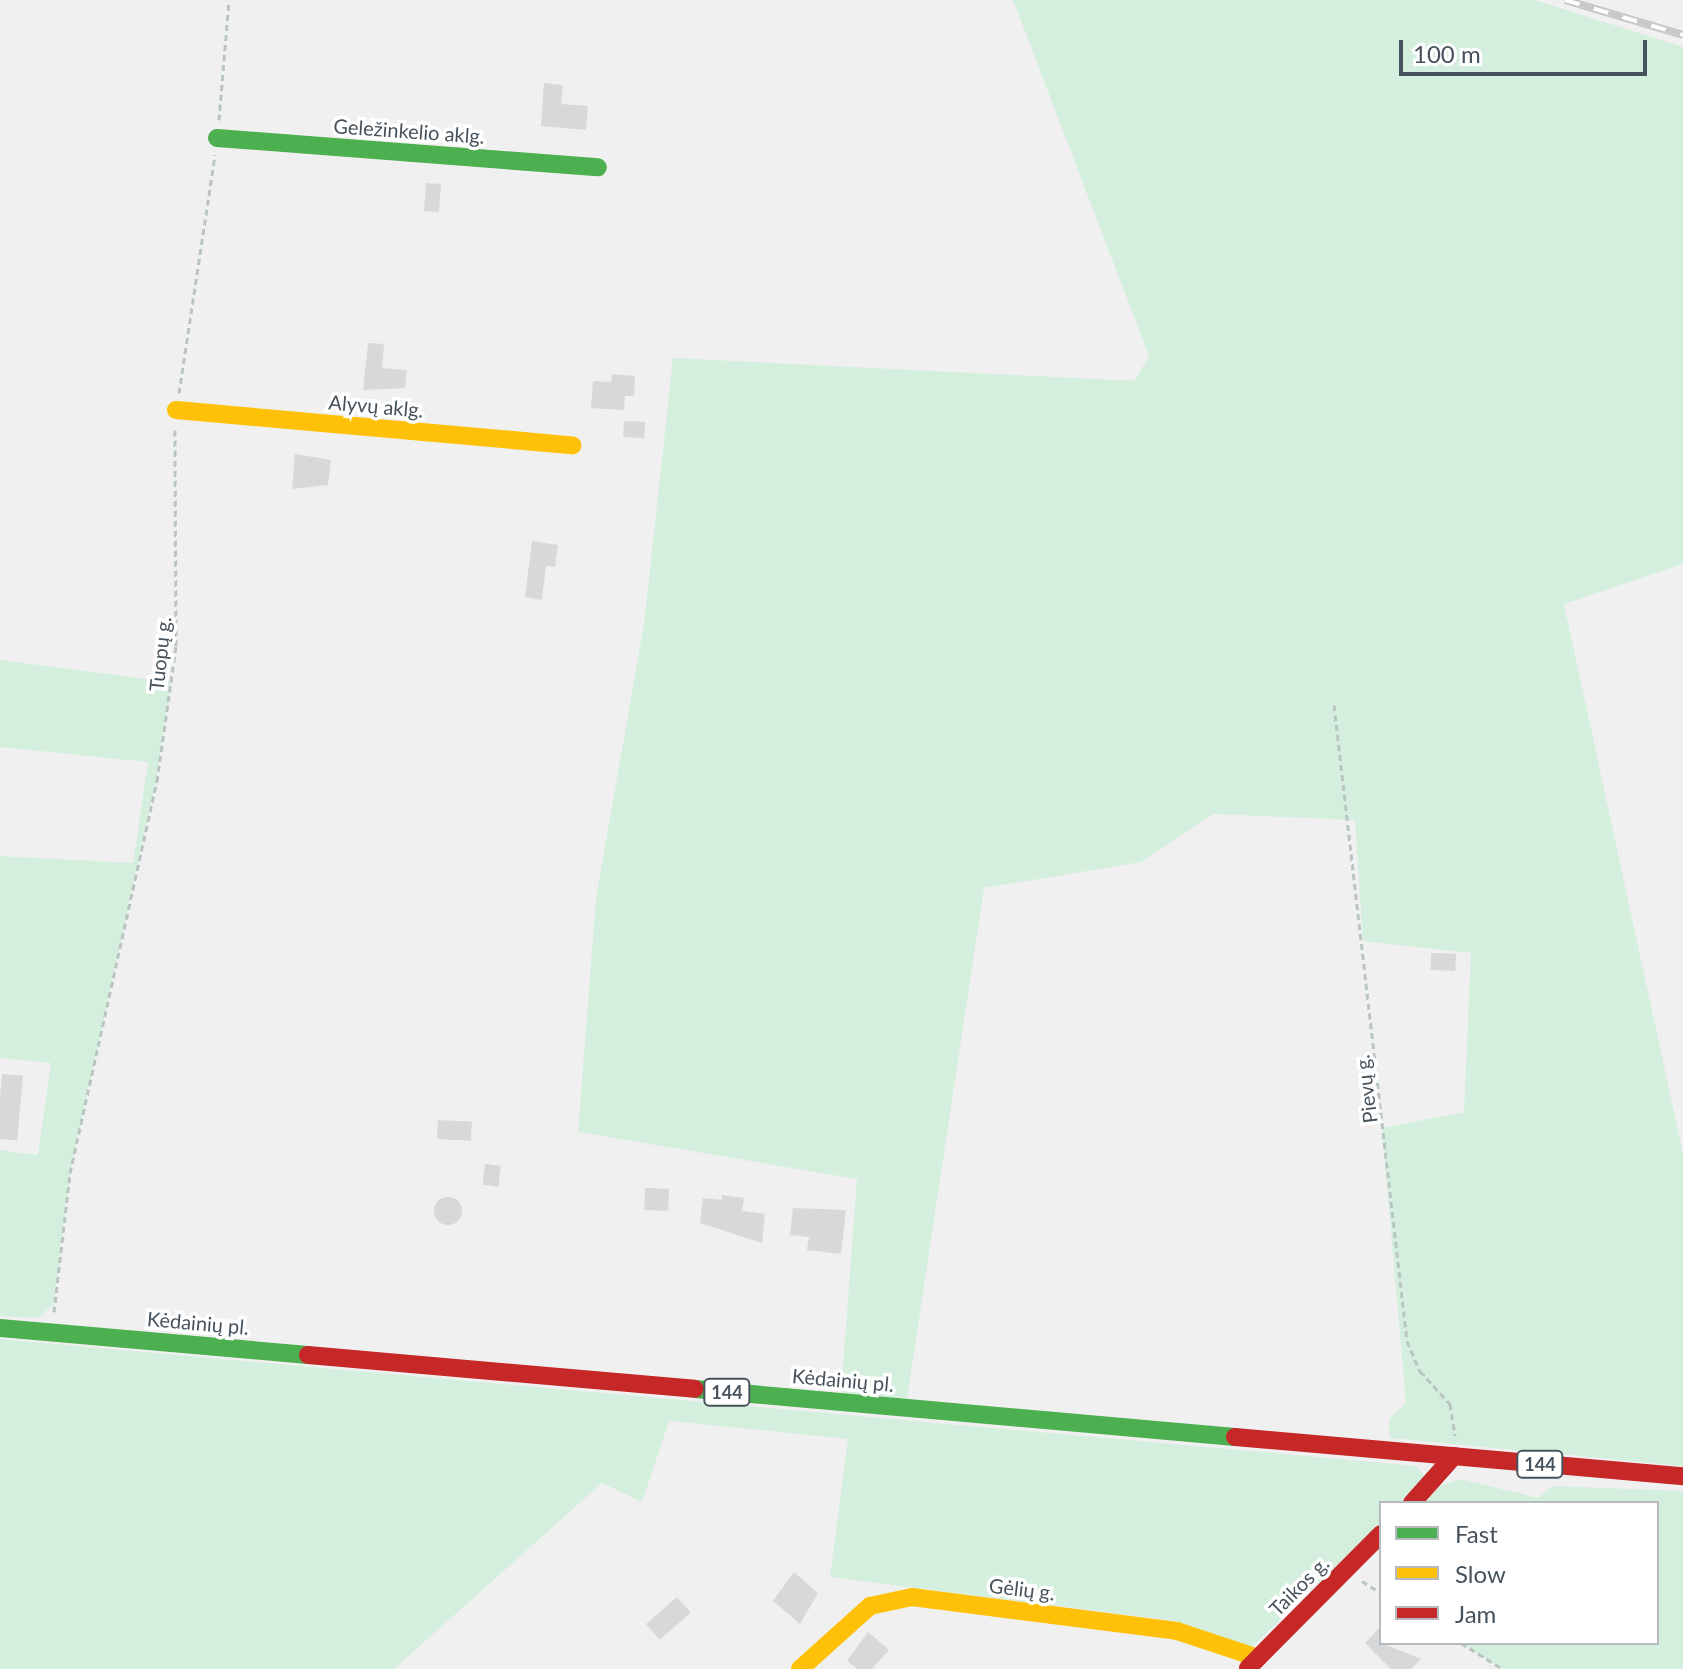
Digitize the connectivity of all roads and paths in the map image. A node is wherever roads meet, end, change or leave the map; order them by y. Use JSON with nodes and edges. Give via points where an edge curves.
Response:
{"nodes":[{"id":1,"x":229,"y":0,"type":"edge"},
{"id":2,"x":217,"y":138,"type":"junction"},
{"id":3,"x":598,"y":167,"type":"dead end"},
{"id":4,"x":176,"y":410,"type":"junction"},
{"id":5,"x":572,"y":445,"type":"dead end"},
{"id":6,"x":1334,"y":705,"type":"dead end"},
{"id":7,"x":54,"y":1303,"type":"dead end"},
{"id":8,"x":0,"y":1328,"type":"edge"},
{"id":9,"x":1454,"y":1456,"type":"junction"},
{"id":10,"x":1683,"y":1476,"type":"edge"},
{"id":11,"x":1414,"y":1501,"type":"edge"},
{"id":12,"x":1379,"y":1536,"type":"edge"},
{"id":13,"x":1345,"y":1571,"type":"junction"},
{"id":14,"x":1379,"y":1592,"type":"edge"},
{"id":15,"x":1464,"y":1645,"type":"edge"},
{"id":16,"x":1253,"y":1663,"type":"edge"},
{"id":17,"x":800,"y":1669,"type":"edge"},
{"id":18,"x":1503,"y":1669,"type":"edge"}],
"edges":[{"from":1,"to":2,"type":"path","name":"Tuopų g."},
{"from":2,"to":3,"type":"main road","name":"Geležinkelio aklg."},
{"from":2,"to":4,"type":"path","name":"Tuopų g."},
{"from":4,"to":5,"type":"main road","name":"Alyvų aklg."},
{"from":4,"to":7,"type":"path","name":"Tuopų g.","via":[[176,646],[157,781],[70,1173]]},
{"from":6,"to":9,"type":"path","name":"Pievų g.","via":[[1407,1341],[1454,1413]]},
{"from":8,"to":9,"type":"main road","name":"Kėdainių pl.","number":"144"},
{"from":9,"to":10,"type":"main road","name":"Kėdainių pl.","number":"144"},
{"from":9,"to":11,"type":"main road"},
{"from":12,"to":13,"type":"main road","name":"Taikos g."},
{"from":13,"to":14,"type":"path"},
{"from":13,"to":16,"type":"main road","name":"Taikos g."},
{"from":15,"to":18,"type":"path"},
{"from":16,"to":17,"type":"main road","name":"Gėlių g.","via":[[1177,1631],[912,1597],[870,1606]]}]}
